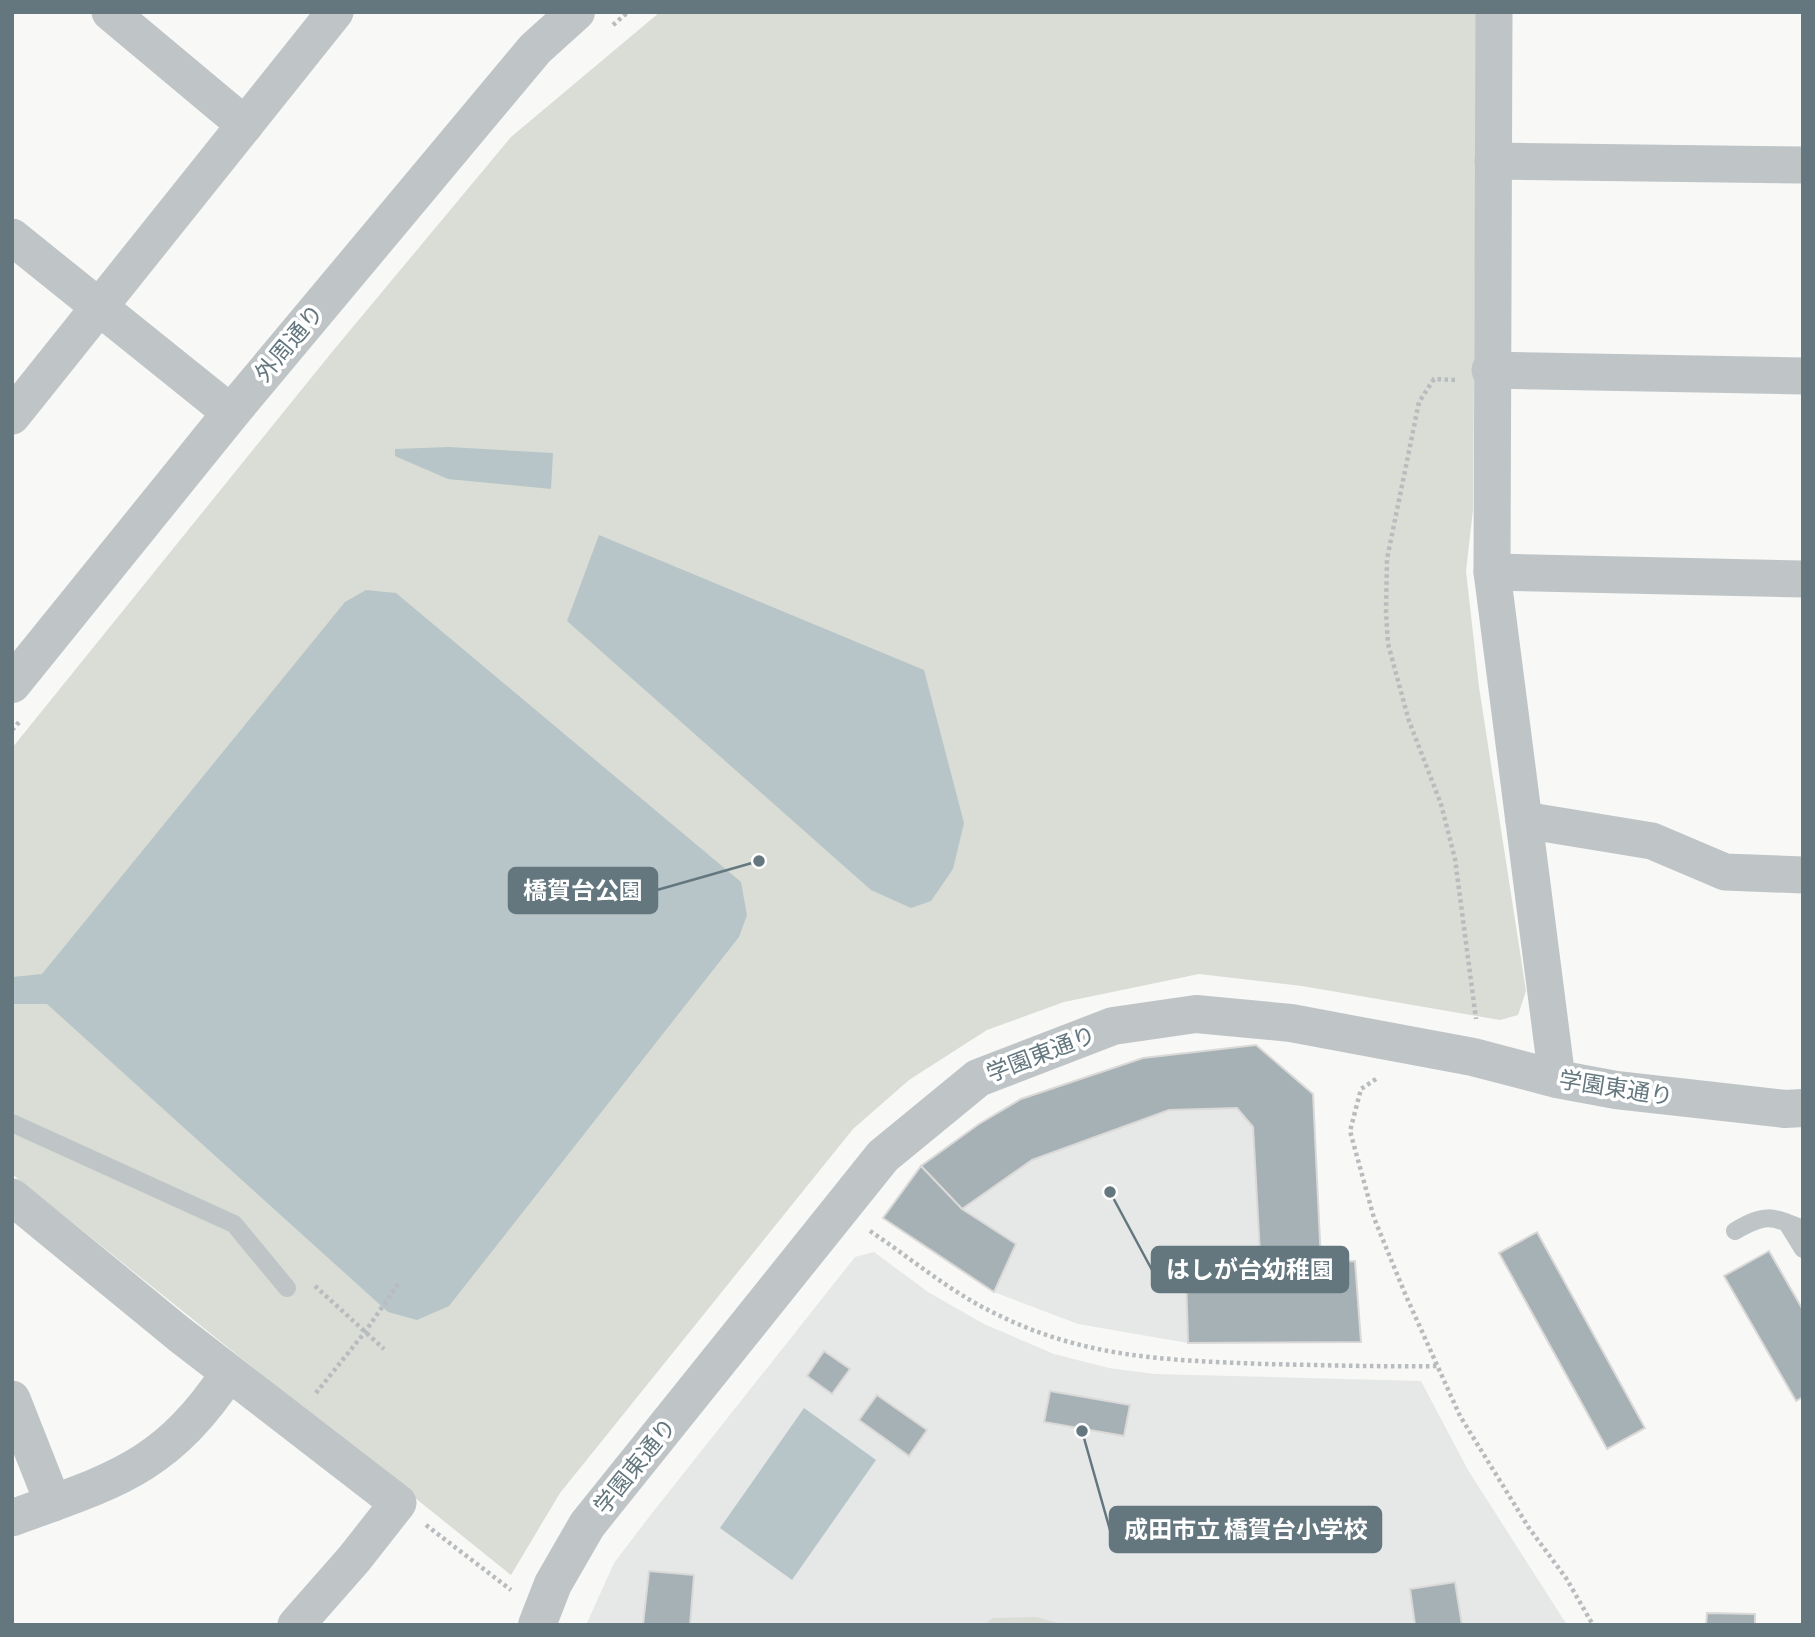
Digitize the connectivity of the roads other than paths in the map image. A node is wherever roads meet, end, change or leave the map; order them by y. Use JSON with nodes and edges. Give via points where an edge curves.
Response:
{"nodes":[{"id":1,"x":110,"y":12,"type":"edge"},
{"id":2,"x":335,"y":12,"type":"edge"},
{"id":3,"x":576,"y":12,"type":"edge"},
{"id":4,"x":1493,"y":12,"type":"edge"},
{"id":5,"x":245,"y":125,"type":"junction"},
{"id":6,"x":1493,"y":161,"type":"junction"},
{"id":7,"x":1803,"y":165,"type":"edge"},
{"id":8,"x":12,"y":237,"type":"edge"},
{"id":9,"x":99,"y":308,"type":"junction"},
{"id":10,"x":1490,"y":375,"type":"junction"},
{"id":11,"x":1803,"y":376,"type":"edge"},
{"id":12,"x":231,"y":413,"type":"junction"},
{"id":13,"x":12,"y":416,"type":"edge"},
{"id":14,"x":1492,"y":572,"type":"junction"},
{"id":15,"x":1803,"y":579,"type":"edge"},
{"id":16,"x":12,"y":684,"type":"edge"},
{"id":17,"x":1524,"y":820,"type":"junction"},
{"id":18,"x":1803,"y":875,"type":"edge"},
{"id":19,"x":1557,"y":1079,"type":"junction"},
{"id":20,"x":1803,"y":1108,"type":"edge"},
{"id":21,"x":12,"y":1123,"type":"edge"},
{"id":22,"x":12,"y":1197,"type":"edge"},
{"id":23,"x":1795,"y":1226,"type":"edge"},
{"id":24,"x":1735,"y":1231,"type":"dead end"},
{"id":25,"x":1803,"y":1249,"type":"edge"},
{"id":26,"x":287,"y":1288,"type":"road end"},
{"id":27,"x":229,"y":1373,"type":"junction"},
{"id":28,"x":12,"y":1399,"type":"edge"},
{"id":29,"x":53,"y":1503,"type":"junction"},
{"id":30,"x":12,"y":1518,"type":"edge"},
{"id":31,"x":528,"y":1610,"type":"edge"},
{"id":32,"x":296,"y":1625,"type":"edge"}],
"edges":[{"from":1,"to":5,"type":"street"},
{"from":2,"to":5,"type":"street"},
{"from":3,"to":12,"type":"street","name":"外周通り","via":[[535,49]]},
{"from":4,"to":6,"type":"street"},
{"from":5,"to":9,"type":"street"},
{"from":6,"to":7,"type":"street"},
{"from":6,"to":10,"type":"street"},
{"from":8,"to":9,"type":"street"},
{"from":9,"to":12,"type":"street"},
{"from":9,"to":13,"type":"street"},
{"from":10,"to":11,"type":"street"},
{"from":10,"to":14,"type":"street"},
{"from":12,"to":16,"type":"street","name":"外周通り"},
{"from":14,"to":15,"type":"street"},
{"from":14,"to":17,"type":"street"},
{"from":17,"to":18,"type":"street","via":[[1652,841],[1725,872]]},
{"from":17,"to":19,"type":"street"},
{"from":19,"to":20,"type":"street","name":"学園東通り","via":[[1659,1096]]},
{"from":19,"to":31,"type":"street","name":"学園東通り","via":[[1472,1057],[1291,1023],[1196,1014],[1113,1026],[978,1078],[883,1156],[587,1525],[553,1584]]},
{"from":21,"to":26,"type":"lane","via":[[234,1224]]},
{"from":22,"to":27,"type":"street"},
{"from":23,"to":24,"type":"lane","via":[[1759,1217]]},
{"from":23,"to":25,"type":"lane"},
{"from":27,"to":29,"type":"street","via":[[207,1406],[171,1444],[139,1467]]},
{"from":27,"to":32,"type":"street","via":[[398,1503]]},
{"from":28,"to":29,"type":"street"},
{"from":29,"to":30,"type":"street"}]}
